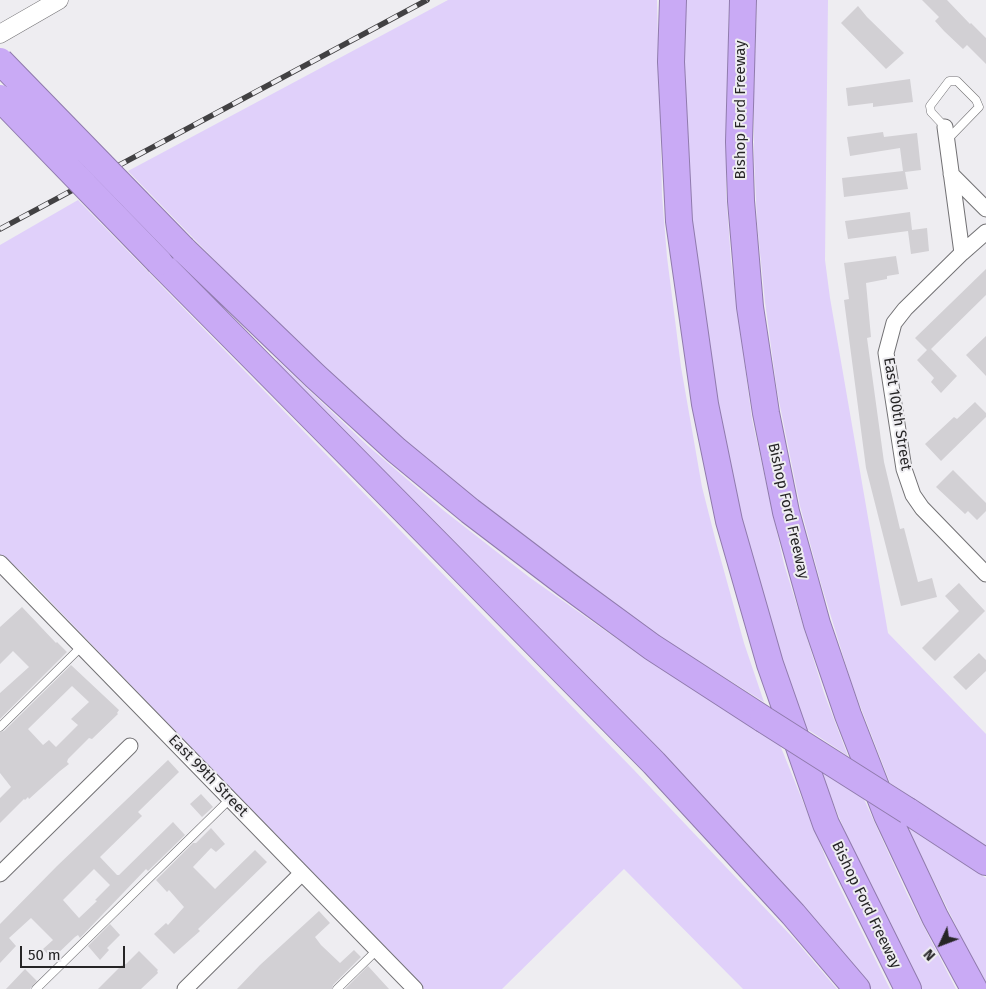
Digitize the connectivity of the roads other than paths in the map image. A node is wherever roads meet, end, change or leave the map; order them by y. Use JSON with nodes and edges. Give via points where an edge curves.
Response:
{"nodes":[{"id":1,"x":59,"y":0,"type":"edge"},
{"id":2,"x":743,"y":0,"type":"edge"},
{"id":3,"x":672,"y":10,"type":"edge"},
{"id":4,"x":0,"y":34,"type":"edge"},
{"id":5,"x":0,"y":60,"type":"edge"},
{"id":6,"x":0,"y":98,"type":"edge"},
{"id":7,"x":945,"y":134,"type":"junction"},
{"id":8,"x":951,"y":174,"type":"junction"},
{"id":9,"x":986,"y":209,"type":"edge"},
{"id":10,"x":986,"y":232,"type":"edge"},
{"id":11,"x":962,"y":252,"type":"junction"},
{"id":12,"x":2,"y":571,"type":"edge"},
{"id":13,"x":986,"y":574,"type":"edge"},
{"id":14,"x":82,"y":647,"type":"junction"},
{"id":15,"x":0,"y":726,"type":"edge"},
{"id":16,"x":130,"y":746,"type":"dead end"},
{"id":17,"x":230,"y":799,"type":"junction"},
{"id":18,"x":986,"y":862,"type":"edge"},
{"id":19,"x":302,"y":873,"type":"junction"},
{"id":20,"x":0,"y":874,"type":"edge"},
{"id":21,"x":377,"y":950,"type":"junction"},
{"id":22,"x":36,"y":989,"type":"edge"},
{"id":23,"x":185,"y":989,"type":"edge"},
{"id":24,"x":337,"y":989,"type":"edge"},
{"id":25,"x":415,"y":989,"type":"edge"},
{"id":26,"x":856,"y":989,"type":"edge"},
{"id":27,"x":908,"y":989,"type":"edge"},
{"id":28,"x":974,"y":989,"type":"edge"}],
"edges":[{"from":1,"to":4,"type":"street"},
{"from":2,"to":28,"type":"highway","name":"Bishop Ford Freeway","via":[[739,142],[741,201],[750,307],[766,413],[786,512],[816,624],[887,815]]},
{"from":3,"to":27,"type":"highway","name":"Bishop Ford Freeway","via":[[671,62],[679,221],[705,404],[729,521],[770,664],[826,824]]},
{"from":5,"to":18,"type":"highway","bridge":true,"via":[[183,249],[315,376],[396,450],[470,511],[652,646]]},
{"from":6,"to":26,"type":"highway","bridge":true,"via":[[654,763],[793,914]]},
{"from":7,"to":7,"type":"lane","via":[[930,106],[949,81],[957,81],[979,107]]},
{"from":7,"to":8,"type":"street"},
{"from":8,"to":9,"type":"street"},
{"from":8,"to":11,"type":"street"},
{"from":10,"to":11,"type":"street","name":"East 100th Street"},
{"from":11,"to":13,"type":"street","name":"East 100th Street","via":[[905,309],[894,324],[886,353],[904,469],[913,495]]},
{"from":12,"to":14,"type":"street","name":"East 99th Street"},
{"from":14,"to":15,"type":"lane"},
{"from":14,"to":17,"type":"street","name":"East 99th Street"},
{"from":16,"to":20,"type":"street"},
{"from":17,"to":19,"type":"street","name":"East 99th Street"},
{"from":17,"to":22,"type":"lane"},
{"from":19,"to":21,"type":"street","name":"East 99th Street"},
{"from":19,"to":23,"type":"street"},
{"from":21,"to":24,"type":"lane"},
{"from":21,"to":25,"type":"street","name":"East 99th Street"}]}
